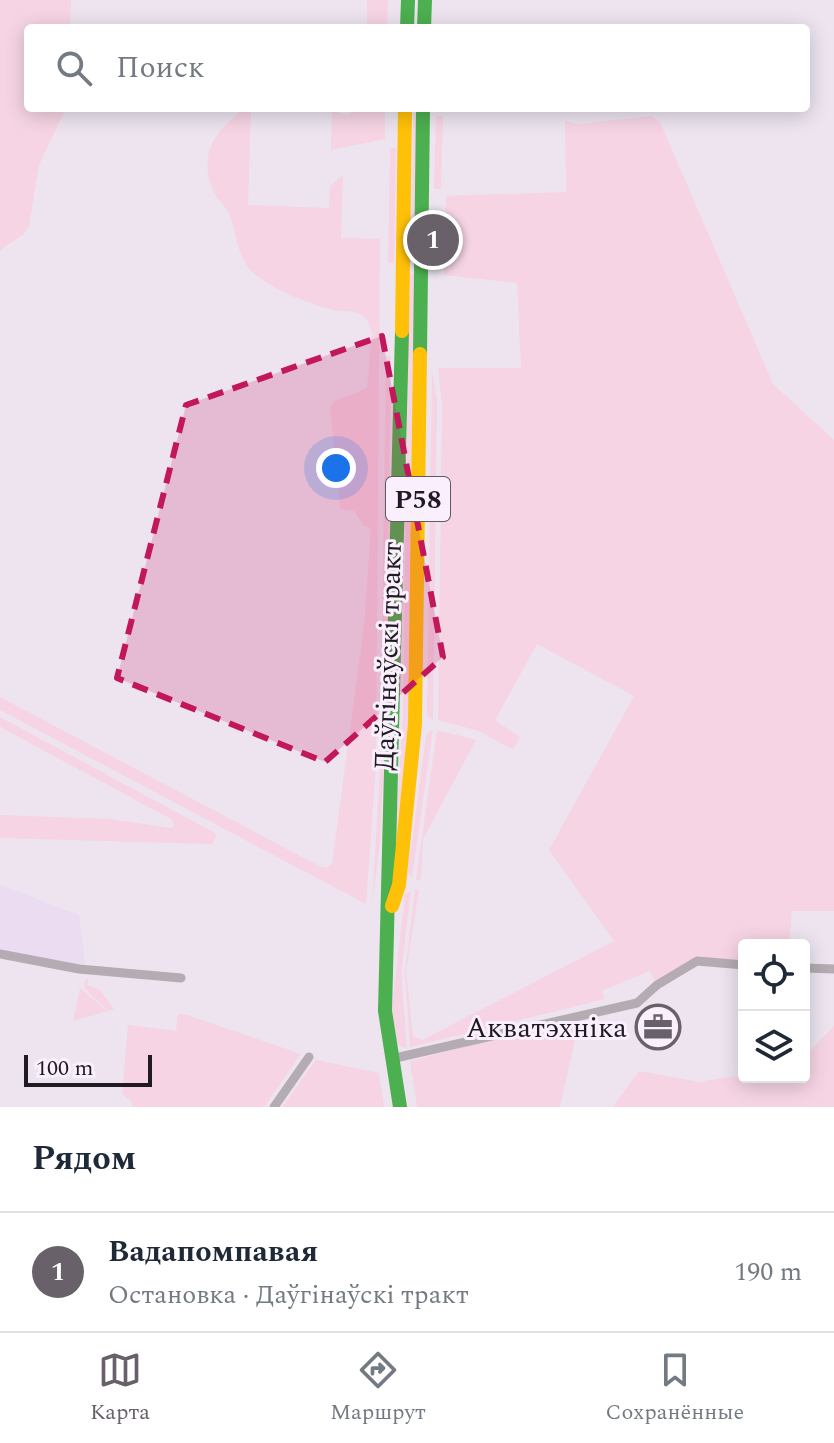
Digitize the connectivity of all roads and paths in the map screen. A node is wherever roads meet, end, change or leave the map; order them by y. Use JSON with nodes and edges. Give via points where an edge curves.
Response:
{"nodes":[{"id":1,"x":408,"y":0,"type":"edge"},
{"id":2,"x":425,"y":0,"type":"edge"},
{"id":3,"x":407,"y":24,"type":"edge"},
{"id":4,"x":424,"y":24,"type":"edge"},
{"id":5,"x":405,"y":112,"type":"edge"},
{"id":6,"x":423,"y":112,"type":"edge"},
{"id":7,"x":389,"y":916,"type":"junction"},
{"id":8,"x":0,"y":954,"type":"edge"},
{"id":9,"x":738,"y":964,"type":"edge"},
{"id":10,"x":810,"y":968,"type":"edge"},
{"id":11,"x":834,"y":969,"type":"edge"},
{"id":12,"x":181,"y":978,"type":"dead end"},
{"id":13,"x":309,"y":1057,"type":"dead end"},
{"id":14,"x":391,"y":1059,"type":"junction"},
{"id":15,"x":274,"y":1107,"type":"edge"},
{"id":16,"x":400,"y":1107,"type":"edge"}],
"edges":[{"from":1,"to":3,"type":"main road"},
{"from":2,"to":4,"type":"main road"},
{"from":5,"to":7,"type":"main road","name":"Даўгінаўскі тракт","number":"Р58"},
{"from":6,"to":7,"type":"main road","name":"Даўгінаўскі тракт","number":"Р58","via":[[415,724],[399,885]]},
{"from":7,"to":14,"type":"main road","name":"Даўгінаўскі тракт","number":"Р58","via":[[385,1011]]},
{"from":8,"to":12,"type":"street","via":[[79,969]]},
{"from":9,"to":14,"type":"street","via":[[697,961],[637,1003]]},
{"from":10,"to":11,"type":"street"},
{"from":13,"to":15,"type":"street"},
{"from":14,"to":16,"type":"main road","name":"Даўгінаўскі тракт","number":"Р58"}]}
